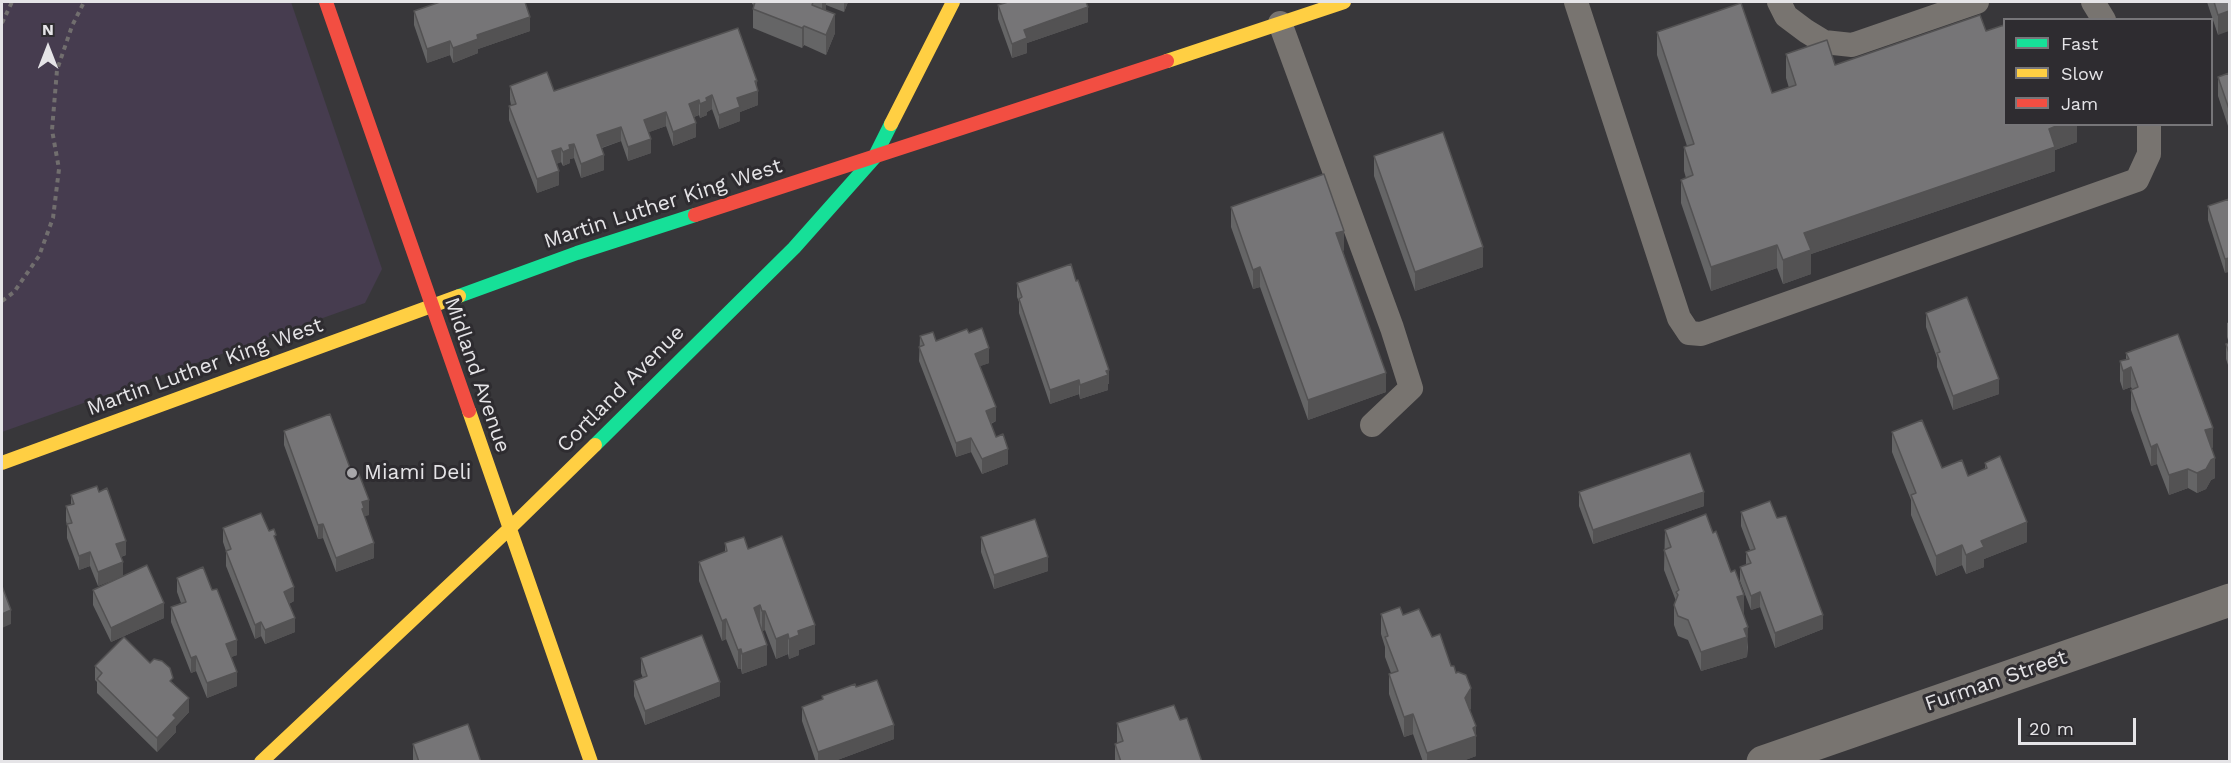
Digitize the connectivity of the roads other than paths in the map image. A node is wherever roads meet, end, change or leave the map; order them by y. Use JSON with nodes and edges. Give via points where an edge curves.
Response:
{"nodes":[{"id":1,"x":326,"y":2,"type":"edge"},
{"id":2,"x":953,"y":2,"type":"edge"},
{"id":3,"x":1344,"y":2,"type":"edge"},
{"id":4,"x":1576,"y":2,"type":"edge"},
{"id":5,"x":1779,"y":2,"type":"edge"},
{"id":6,"x":1977,"y":2,"type":"edge"},
{"id":7,"x":2093,"y":2,"type":"edge"},
{"id":8,"x":2102,"y":18,"type":"edge"},
{"id":9,"x":1280,"y":23,"type":"junction"},
{"id":10,"x":2149,"y":126,"type":"edge"},
{"id":11,"x":874,"y":158,"type":"junction"},
{"id":12,"x":431,"y":306,"type":"junction"},
{"id":13,"x":1372,"y":425,"type":"dead end"},
{"id":14,"x":2,"y":463,"type":"edge"},
{"id":15,"x":509,"y":529,"type":"junction"},
{"id":16,"x":2229,"y":600,"type":"edge"},
{"id":17,"x":261,"y":762,"type":"edge"},
{"id":18,"x":591,"y":762,"type":"edge"},
{"id":19,"x":1764,"y":762,"type":"edge"}],
"edges":[{"from":1,"to":12,"type":"street","name":"Midland Avenue"},
{"from":2,"to":11,"type":"street","name":"Cortland Avenue"},
{"from":3,"to":9,"type":"street","name":"Martin Luther King West"},
{"from":4,"to":10,"type":"lane","via":[[1679,318],[1689,333],[1701,334],[2137,180],[2149,154]]},
{"from":5,"to":6,"type":"lane","via":[[1786,16],[1806,32],[1824,42],[1852,45]]},
{"from":7,"to":8,"type":"lane"},
{"from":9,"to":11,"type":"street","name":"Martin Luther King West"},
{"from":9,"to":13,"type":"lane","via":[[1411,388]]},
{"from":11,"to":12,"type":"street","name":"Martin Luther King West","via":[[577,253]]},
{"from":11,"to":15,"type":"street","name":"Cortland Avenue","via":[[794,248]]},
{"from":12,"to":14,"type":"street","name":"Martin Luther King West"},
{"from":12,"to":15,"type":"street","name":"Midland Avenue"},
{"from":15,"to":17,"type":"street","name":"Cortland Avenue"},
{"from":15,"to":18,"type":"street","name":"Midland Avenue"},
{"from":16,"to":19,"type":"street","name":"Furman Street"}]}
